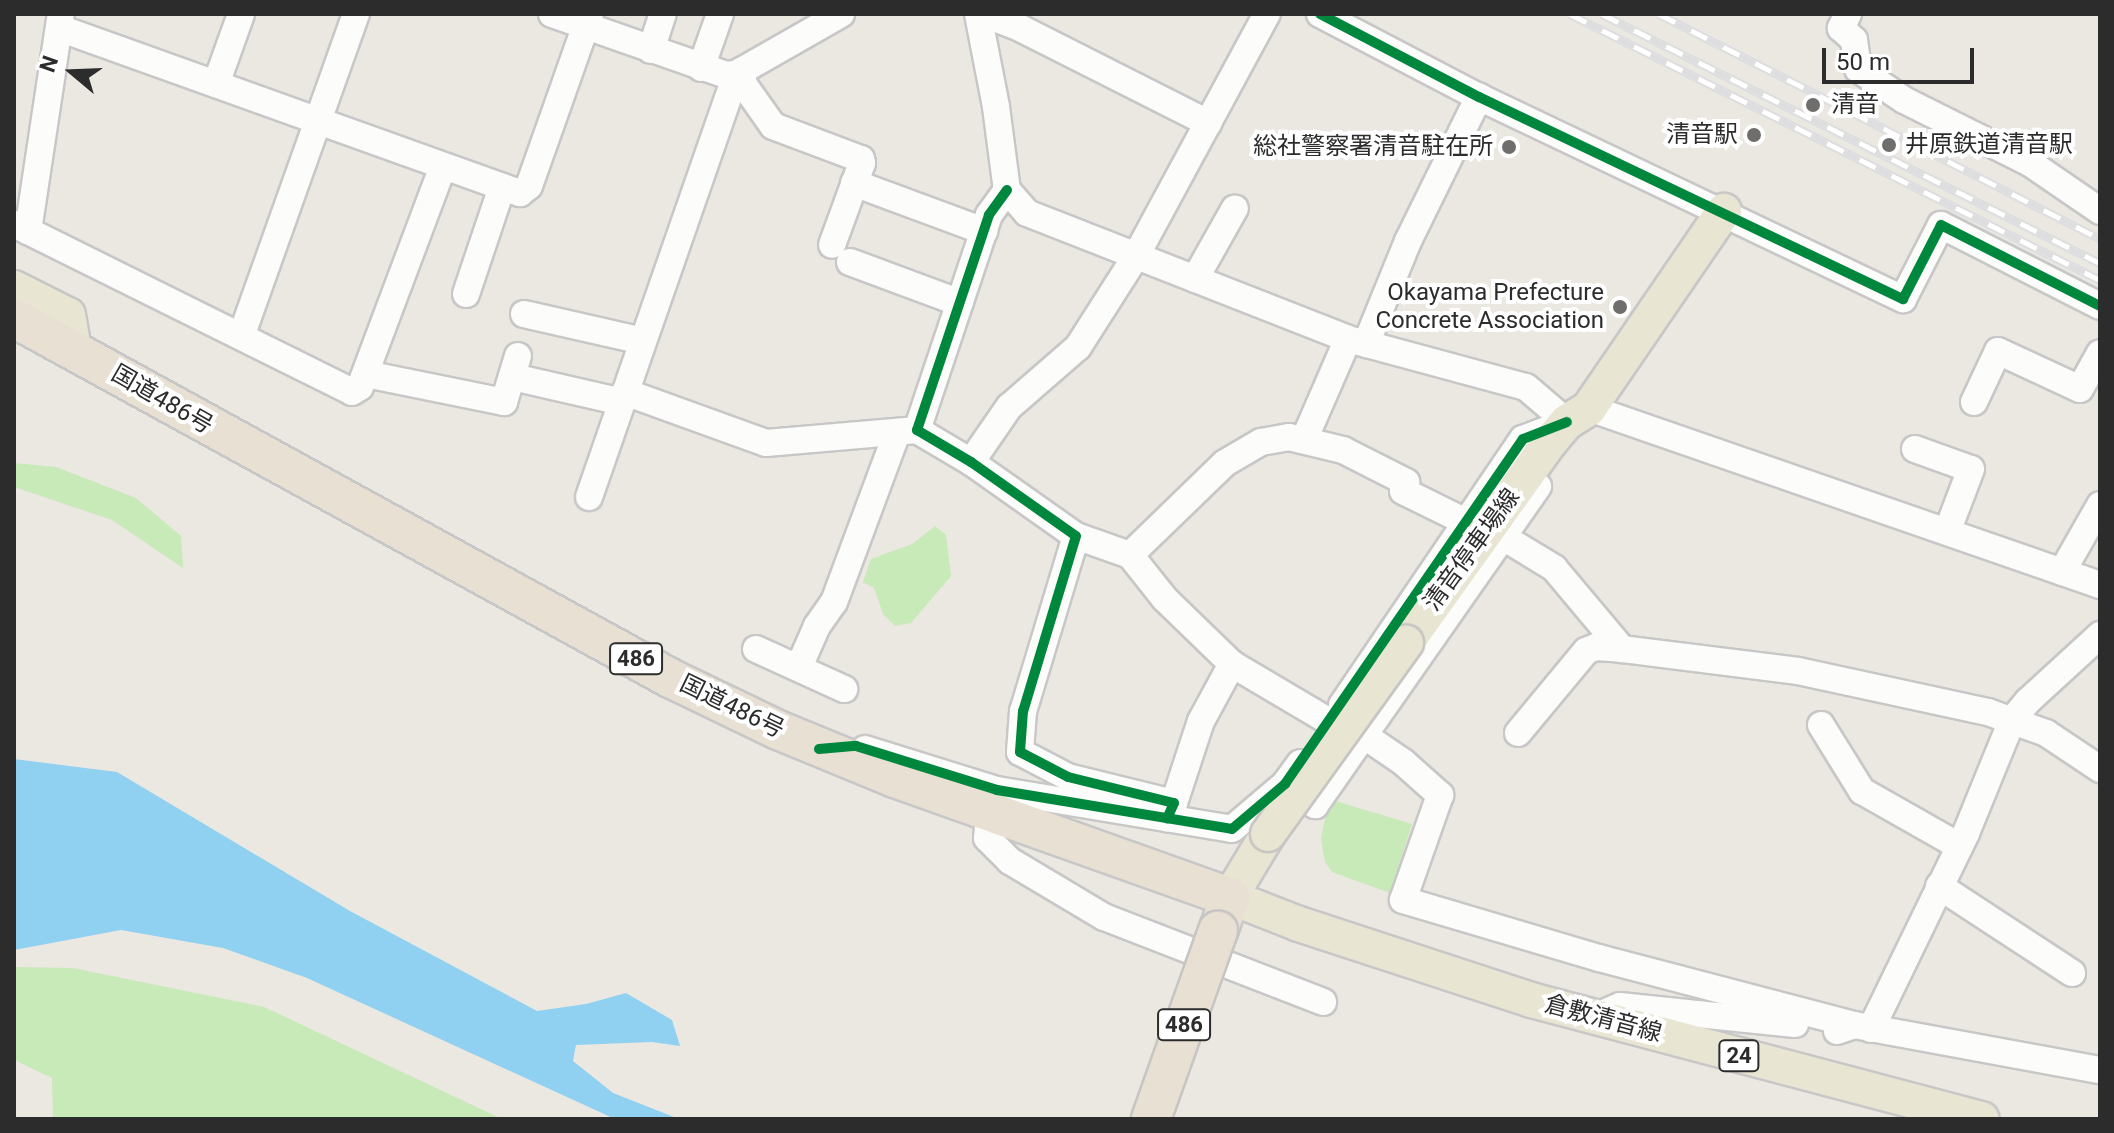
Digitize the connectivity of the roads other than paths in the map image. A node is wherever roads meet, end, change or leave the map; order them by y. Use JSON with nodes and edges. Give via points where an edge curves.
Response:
{"nodes":[{"id":1,"x":241,"y":14,"type":"edge"},
{"id":2,"x":356,"y":14,"type":"edge"},
{"id":3,"x":552,"y":14,"type":"edge"},
{"id":4,"x":663,"y":14,"type":"edge"},
{"id":5,"x":720,"y":14,"type":"edge"},
{"id":6,"x":841,"y":14,"type":"edge"},
{"id":7,"x":978,"y":14,"type":"edge"},
{"id":8,"x":984,"y":14,"type":"edge"},
{"id":9,"x":1267,"y":14,"type":"edge"},
{"id":10,"x":1320,"y":14,"type":"edge"},
{"id":11,"x":1848,"y":14,"type":"edge"},
{"id":12,"x":588,"y":20,"type":"edge"},
{"id":13,"x":60,"y":21,"type":"edge"},
{"id":14,"x":651,"y":50,"type":"junction"},
{"id":15,"x":701,"y":68,"type":"junction"},
{"id":16,"x":739,"y":72,"type":"junction"},
{"id":17,"x":216,"y":84,"type":"junction"},
{"id":18,"x":1479,"y":97,"type":"junction"},
{"id":19,"x":317,"y":120,"type":"junction"},
{"id":20,"x":1208,"y":123,"type":"junction"},
{"id":21,"x":443,"y":166,"type":"junction"},
{"id":22,"x":854,"y":183,"type":"junction"},
{"id":23,"x":502,"y":187,"type":"junction"},
{"id":24,"x":1007,"y":190,"type":"junction"},
{"id":25,"x":2097,"y":201,"type":"edge"},
{"id":26,"x":1235,"y":208,"type":"dead end"},
{"id":27,"x":1724,"y":211,"type":"junction"},
{"id":28,"x":21,"y":227,"type":"edge"},
{"id":29,"x":984,"y":231,"type":"junction"},
{"id":30,"x":1136,"y":256,"type":"junction"},
{"id":31,"x":1195,"y":279,"type":"junction"},
{"id":32,"x":14,"y":288,"type":"edge"},
{"id":33,"x":466,"y":294,"type":"dead end"},
{"id":34,"x":960,"y":303,"type":"junction"},
{"id":35,"x":2100,"y":306,"type":"edge"},
{"id":36,"x":524,"y":314,"type":"dead end"},
{"id":37,"x":14,"y":318,"type":"edge"},
{"id":38,"x":242,"y":334,"type":"junction"},
{"id":39,"x":643,"y":341,"type":"junction"},
{"id":40,"x":1357,"y":341,"type":"junction"},
{"id":41,"x":74,"y":350,"type":"junction"},
{"id":42,"x":2100,"y":353,"type":"edge"},
{"id":43,"x":366,"y":374,"type":"junction"},
{"id":44,"x":624,"y":397,"type":"junction"},
{"id":45,"x":1974,"y":402,"type":"dead end"},
{"id":46,"x":1578,"y":415,"type":"junction"},
{"id":47,"x":907,"y":432,"type":"junction"},
{"id":48,"x":1304,"y":440,"type":"junction"},
{"id":49,"x":1915,"y":449,"type":"dead end"},
{"id":50,"x":971,"y":462,"type":"junction"},
{"id":51,"x":589,"y":497,"type":"dead end"},
{"id":52,"x":2100,"y":505,"type":"edge"},
{"id":53,"x":1466,"y":522,"type":"junction"},
{"id":54,"x":1947,"y":532,"type":"junction"},
{"id":55,"x":1076,"y":536,"type":"junction"},
{"id":56,"x":1503,"y":537,"type":"junction"},
{"id":57,"x":1130,"y":555,"type":"junction"},
{"id":58,"x":2062,"y":572,"type":"junction"},
{"id":59,"x":2100,"y":585,"type":"edge"},
{"id":60,"x":2100,"y":635,"type":"edge"},
{"id":61,"x":756,"y":649,"type":"dead end"},
{"id":62,"x":1622,"y":649,"type":"junction"},
{"id":63,"x":1232,"y":664,"type":"junction"},
{"id":64,"x":799,"y":667,"type":"junction"},
{"id":65,"x":844,"y":689,"type":"dead end"},
{"id":66,"x":2012,"y":720,"type":"junction"},
{"id":67,"x":1330,"y":722,"type":"junction"},
{"id":68,"x":1821,"y":725,"type":"dead end"},
{"id":69,"x":1518,"y":733,"type":"dead end"},
{"id":70,"x":1362,"y":734,"type":"junction"},
{"id":71,"x":819,"y":749,"type":"junction"},
{"id":72,"x":2100,"y":769,"type":"edge"},
{"id":73,"x":1285,"y":784,"type":"junction"},
{"id":74,"x":1170,"y":811,"type":"junction"},
{"id":75,"x":989,"y":812,"type":"junction"},
{"id":76,"x":1959,"y":846,"type":"junction"},
{"id":77,"x":1939,"y":886,"type":"junction"},
{"id":78,"x":1224,"y":914,"type":"junction"},
{"id":79,"x":2072,"y":973,"type":"dead end"},
{"id":80,"x":1323,"y":1002,"type":"dead end"},
{"id":81,"x":1595,"y":1017,"type":"junction"},
{"id":82,"x":1862,"y":1027,"type":"junction"},
{"id":83,"x":2100,"y":1070,"type":"edge"},
{"id":84,"x":1151,"y":1119,"type":"edge"},
{"id":85,"x":1982,"y":1119,"type":"edge"}],
"edges":[{"from":1,"to":17,"type":"street"},
{"from":2,"to":19,"type":"street"},
{"from":3,"to":12,"type":"street"},
{"from":4,"to":14,"type":"street"},
{"from":5,"to":15,"type":"street"},
{"from":6,"to":16,"type":"street"},
{"from":7,"to":24,"type":"street"},
{"from":8,"to":20,"type":"street"},
{"from":9,"to":20,"type":"street"},
{"from":10,"to":18,"type":"street"},
{"from":11,"to":25,"type":"street","via":[[1841,28],[1854,40],[1858,69],[1904,100]]},
{"from":12,"to":14,"type":"street"},
{"from":12,"to":23,"type":"street","via":[[529,186],[520,193]]},
{"from":13,"to":17,"type":"street"},
{"from":13,"to":28,"type":"street"},
{"from":14,"to":15,"type":"street"},
{"from":15,"to":16,"type":"street","via":[[726,75]]},
{"from":16,"to":22,"type":"street","via":[[773,126],[861,159]]},
{"from":16,"to":39,"type":"street"},
{"from":17,"to":19,"type":"street"},
{"from":18,"to":27,"type":"street"},
{"from":18,"to":40,"type":"street"},
{"from":19,"to":21,"type":"street"},
{"from":19,"to":38,"type":"street"},
{"from":20,"to":30,"type":"street"},
{"from":21,"to":23,"type":"street"},
{"from":21,"to":43,"type":"street"},
{"from":22,"to":29,"type":"street"},
{"from":22,"to":34,"type":"street","via":[[841,253]]},
{"from":23,"to":33,"type":"street"},
{"from":24,"to":29,"type":"street"},
{"from":24,"to":30,"type":"street","via":[[1027,213]]},
{"from":26,"to":31,"type":"street"},
{"from":27,"to":35,"type":"street","via":[[1903,299],[1941,225]]},
{"from":27,"to":46,"type":"main road","name":"清音停車場線"},
{"from":28,"to":38,"type":"street"},
{"from":29,"to":34,"type":"street"},
{"from":30,"to":31,"type":"street"},
{"from":30,"to":50,"type":"street","via":[[1078,347],[1009,407]]},
{"from":31,"to":40,"type":"street"},
{"from":32,"to":41,"type":"main road","via":[[68,315]]},
{"from":34,"to":47,"type":"street"},
{"from":36,"to":39,"type":"street"},
{"from":37,"to":41,"type":"highway","name":"国道486号","number":"486"},
{"from":38,"to":43,"type":"street","via":[[352,392]]},
{"from":39,"to":44,"type":"street"},
{"from":40,"to":46,"type":"street","via":[[1526,387]]},
{"from":40,"to":48,"type":"street"},
{"from":41,"to":71,"type":"highway","name":"国道486号","number":"486","via":[[670,678]]},
{"from":42,"to":45,"type":"street","via":[[2080,389],[1998,351]]},
{"from":43,"to":44,"type":"street","via":[[504,402],[516,366]]},
{"from":44,"to":47,"type":"street","via":[[766,443]]},
{"from":44,"to":51,"type":"street"},
{"from":46,"to":53,"type":"street","via":[[1523,439]]},
{"from":46,"to":54,"type":"street"},
{"from":46,"to":56,"type":"street","via":[[1560,456]]},
{"from":46,"to":78,"type":"main road","name":"清音停車場線","bridge":true,"via":[[1268,834]]},
{"from":47,"to":50,"type":"street"},
{"from":47,"to":64,"type":"street","via":[[834,602]]},
{"from":48,"to":53,"type":"street","via":[[1343,450],[1406,482],[1403,491]]},
{"from":48,"to":57,"type":"street","via":[[1273,439],[1238,455]]},
{"from":49,"to":54,"type":"street","via":[[1971,469]]},
{"from":50,"to":55,"type":"street"},
{"from":52,"to":58,"type":"street"},
{"from":53,"to":67,"type":"street"},
{"from":54,"to":58,"type":"street"},
{"from":55,"to":57,"type":"street"},
{"from":55,"to":74,"type":"street","via":[[1023,711],[1020,752],[1068,777]]},
{"from":56,"to":62,"type":"street","via":[[1554,568]]},
{"from":56,"to":70,"type":"street"},
{"from":57,"to":63,"type":"street","via":[[1165,599]]},
{"from":58,"to":59,"type":"street"},
{"from":60,"to":66,"type":"street"},
{"from":61,"to":64,"type":"street"},
{"from":62,"to":66,"type":"street","via":[[1798,671]]},
{"from":62,"to":69,"type":"street","via":[[1596,647],[1576,659]]},
{"from":63,"to":67,"type":"street"},
{"from":63,"to":74,"type":"street","via":[[1201,721]]},
{"from":64,"to":65,"type":"street"},
{"from":66,"to":72,"type":"street","via":[[2046,733]]},
{"from":66,"to":76,"type":"street"},
{"from":67,"to":73,"type":"street"},
{"from":68,"to":76,"type":"street","via":[[1862,791]]},
{"from":70,"to":73,"type":"street","via":[[1315,805]]},
{"from":70,"to":82,"type":"street","via":[[1440,795],[1403,900]]},
{"from":71,"to":74,"type":"street","via":[[856,746],[997,790]]},
{"from":71,"to":75,"type":"highway","name":"国道486号","number":"486"},
{"from":73,"to":74,"type":"street","via":[[1232,829]]},
{"from":75,"to":78,"type":"highway","name":"国道486号","number":"486"},
{"from":75,"to":80,"type":"street","via":[[987,838],[1010,861],[1104,917]]},
{"from":76,"to":77,"type":"street"},
{"from":77,"to":79,"type":"street"},
{"from":77,"to":82,"type":"street"},
{"from":78,"to":81,"type":"main road","name":"倉敷清音線","number":"24","via":[[1358,943]]},
{"from":78,"to":84,"type":"highway","number":"486","bridge":true},
{"from":81,"to":82,"type":"street","via":[[1620,1006],[1783,1021],[1833,1032]]},
{"from":81,"to":85,"type":"main road","name":"倉敷清音線","number":"24"},
{"from":82,"to":83,"type":"street"}]}
